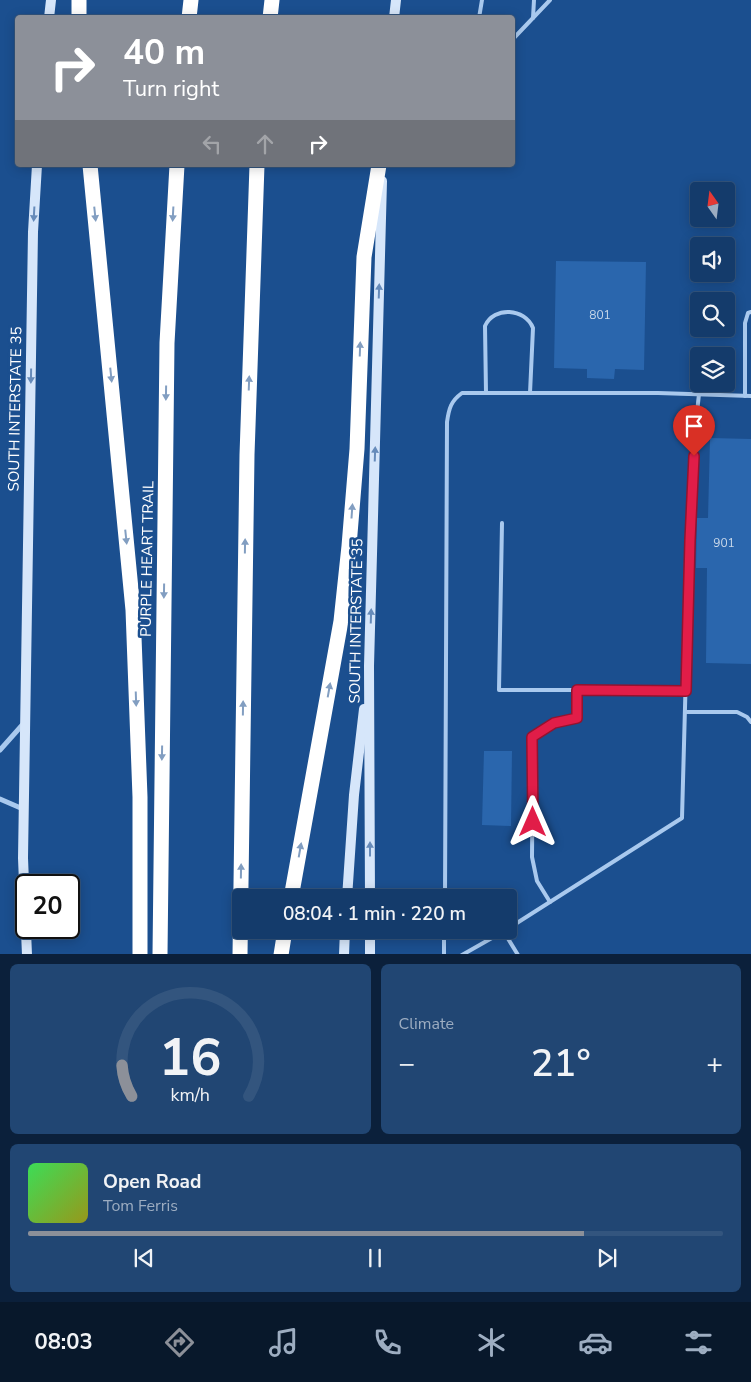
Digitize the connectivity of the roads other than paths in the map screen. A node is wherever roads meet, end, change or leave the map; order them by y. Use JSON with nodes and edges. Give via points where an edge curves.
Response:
{"nodes":[{"id":1,"x":51,"y":0,"type":"edge"},
{"id":2,"x":79,"y":0,"type":"edge"},
{"id":3,"x":191,"y":0,"type":"edge"},
{"id":4,"x":272,"y":0,"type":"edge"},
{"id":5,"x":396,"y":0,"type":"edge"},
{"id":6,"x":482,"y":0,"type":"edge"},
{"id":7,"x":534,"y":0,"type":"edge"},
{"id":8,"x":550,"y":0,"type":"edge"},
{"id":9,"x":49,"y":15,"type":"edge"},
{"id":10,"x":80,"y":15,"type":"edge"},
{"id":11,"x":189,"y":15,"type":"edge"},
{"id":12,"x":270,"y":15,"type":"edge"},
{"id":13,"x":394,"y":15,"type":"edge"},
{"id":14,"x":480,"y":15,"type":"edge"},
{"id":15,"x":533,"y":18,"type":"junction"},
{"id":16,"x":515,"y":37,"type":"edge"},
{"id":17,"x":37,"y":167,"type":"edge"},
{"id":18,"x":90,"y":167,"type":"edge"},
{"id":19,"x":177,"y":167,"type":"edge"},
{"id":20,"x":256,"y":167,"type":"edge"},
{"id":21,"x":381,"y":167,"type":"edge"},
{"id":22,"x":381,"y":167,"type":"edge"},
{"id":23,"x":751,"y":312,"type":"edge"},
{"id":24,"x":486,"y":393,"type":"junction"},
{"id":25,"x":530,"y":393,"type":"junction"},
{"id":26,"x":699,"y":394,"type":"junction"},
{"id":27,"x":745,"y":396,"type":"junction"},
{"id":28,"x":751,"y":396,"type":"edge"},
{"id":29,"x":502,"y":522,"type":"dead end"},
{"id":30,"x":370,"y":666,"type":"junction"},
{"id":31,"x":577,"y":690,"type":"junction"},
{"id":32,"x":686,"y":691,"type":"junction"},
{"id":33,"x":686,"y":712,"type":"junction"},
{"id":34,"x":751,"y":722,"type":"edge"},
{"id":35,"x":24,"y":723,"type":"junction"},
{"id":36,"x":0,"y":750,"type":"edge"},
{"id":37,"x":0,"y":799,"type":"edge"},
{"id":38,"x":23,"y":809,"type":"junction"},
{"id":39,"x":293,"y":889,"type":"edge"},
{"id":40,"x":348,"y":889,"type":"edge"},
{"id":41,"x":370,"y":889,"type":"edge"},
{"id":42,"x":445,"y":889,"type":"edge"},
{"id":43,"x":550,"y":902,"type":"junction"},
{"id":44,"x":517,"y":923,"type":"edge"},
{"id":45,"x":284,"y":939,"type":"edge"},
{"id":46,"x":345,"y":939,"type":"edge"},
{"id":47,"x":371,"y":939,"type":"edge"},
{"id":48,"x":444,"y":939,"type":"edge"},
{"id":49,"x":490,"y":939,"type":"edge"},
{"id":50,"x":510,"y":939,"type":"edge"},
{"id":51,"x":372,"y":953,"type":"edge"},
{"id":52,"x":26,"y":954,"type":"edge"},
{"id":53,"x":140,"y":954,"type":"edge"},
{"id":54,"x":160,"y":954,"type":"edge"},
{"id":55,"x":240,"y":954,"type":"edge"},
{"id":56,"x":281,"y":954,"type":"edge"},
{"id":57,"x":344,"y":954,"type":"edge"},
{"id":58,"x":444,"y":954,"type":"edge"},
{"id":59,"x":462,"y":954,"type":"edge"},
{"id":60,"x":518,"y":954,"type":"edge"}],
"edges":[{"from":1,"to":9,"type":"main road"},
{"from":2,"to":10,"type":"highway"},
{"from":3,"to":11,"type":"highway"},
{"from":4,"to":12,"type":"highway"},
{"from":5,"to":13,"type":"main road"},
{"from":6,"to":14,"type":"lane"},
{"from":7,"to":15,"type":"lane"},
{"from":8,"to":15,"type":"lane"},
{"from":15,"to":16,"type":"lane"},
{"from":17,"to":35,"type":"main road","name":"SOUTH INTERSTATE 35","one_way":true},
{"from":18,"to":53,"type":"highway","one_way":true,"via":[[133,610],[140,797]]},
{"from":19,"to":54,"type":"highway","name":"PURPLE HEART TRAIL","one_way":true,"via":[[167,343]]},
{"from":55,"to":20,"type":"highway","one_way":true,"via":[[247,455]]},
{"from":30,"to":21,"type":"main road","name":"SOUTH INTERSTATE 35","one_way":true},
{"from":39,"to":22,"type":"highway","one_way":true,"via":[[345,583],[357,449],[364,257]]},
{"from":23,"to":27,"type":"lane","via":[[746,323]]},
{"from":24,"to":25,"type":"lane"},
{"from":24,"to":25,"type":"lane","via":[[485,326],[488,320],[508,312],[520,314],[530,321],[533,328]]},
{"from":24,"to":42,"type":"lane","via":[[462,393],[449,408],[447,422]]},
{"from":25,"to":26,"type":"lane"},
{"from":26,"to":27,"type":"lane"},
{"from":26,"to":32,"type":"lane","via":[[690,524]]},
{"from":27,"to":28,"type":"lane"},
{"from":29,"to":31,"type":"lane","via":[[499,690]]},
{"from":30,"to":40,"type":"main road","via":[[354,795]]},
{"from":41,"to":30,"type":"main road","name":"SOUTH INTERSTATE 35","one_way":true},
{"from":31,"to":32,"type":"lane"},
{"from":31,"to":43,"type":"lane","via":[[577,718],[554,723],[532,737],[532,857],[538,881]]},
{"from":32,"to":33,"type":"lane"},
{"from":33,"to":34,"type":"lane","via":[[737,712]]},
{"from":33,"to":43,"type":"lane","via":[[682,818]]},
{"from":35,"to":36,"type":"street"},
{"from":35,"to":38,"type":"main road","name":"SOUTH INTERSTATE 35"},
{"from":37,"to":38,"type":"street"},
{"from":38,"to":52,"type":"main road","name":"SOUTH INTERSTATE 35"},
{"from":43,"to":44,"type":"lane"},
{"from":45,"to":56,"type":"highway"},
{"from":46,"to":57,"type":"main road"},
{"from":47,"to":51,"type":"main road"},
{"from":48,"to":58,"type":"lane"},
{"from":49,"to":59,"type":"lane"},
{"from":50,"to":60,"type":"lane"}]}
